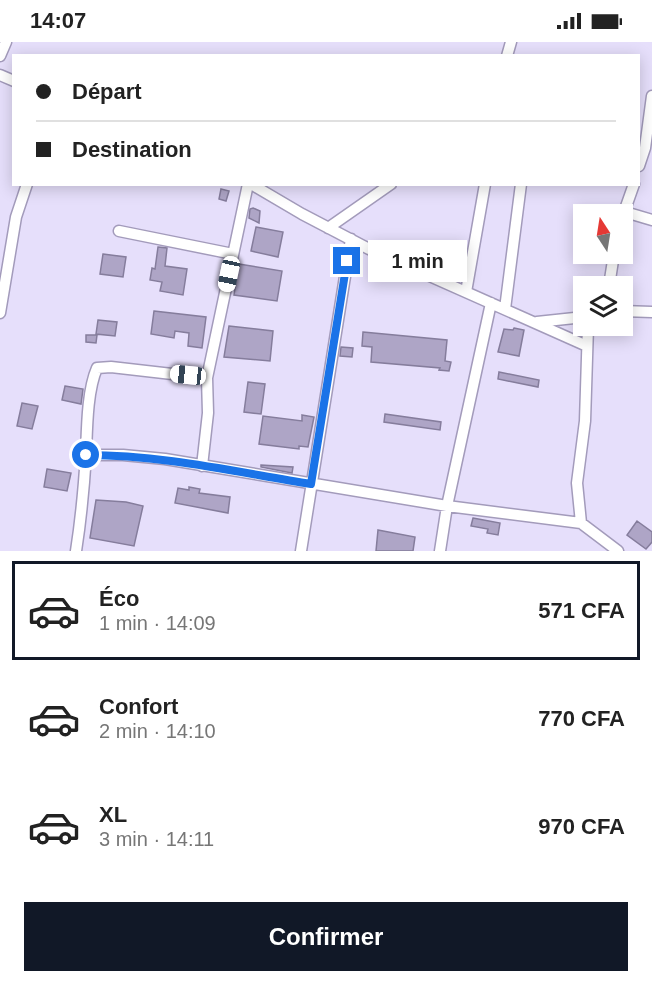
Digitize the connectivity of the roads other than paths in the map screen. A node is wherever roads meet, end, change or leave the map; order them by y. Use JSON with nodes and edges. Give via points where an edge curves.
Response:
{"nodes":[{"id":1,"x":6,"y":42,"type":"edge"},
{"id":2,"x":0,"y":56,"type":"edge"},
{"id":3,"x":652,"y":96,"type":"edge"},
{"id":4,"x":647,"y":113,"type":"edge"},
{"id":5,"x":640,"y":163,"type":"edge"},
{"id":6,"x":26,"y":186,"type":"edge"},
{"id":7,"x":250,"y":186,"type":"edge"},
{"id":8,"x":254,"y":186,"type":"edge"},
{"id":9,"x":388,"y":186,"type":"edge"},
{"id":10,"x":485,"y":186,"type":"edge"},
{"id":11,"x":521,"y":186,"type":"edge"},
{"id":12,"x":633,"y":186,"type":"edge"},
{"id":13,"x":628,"y":204,"type":"edge"},
{"id":14,"x":633,"y":217,"type":"edge"},
{"id":15,"x":652,"y":220,"type":"edge"},
{"id":16,"x":328,"y":228,"type":"junction"},
{"id":17,"x":119,"y":231,"type":"dead end"},
{"id":18,"x":351,"y":239,"type":"junction"},
{"id":19,"x":233,"y":254,"type":"junction"},
{"id":20,"x":466,"y":292,"type":"junction"},
{"id":21,"x":490,"y":303,"type":"junction"},
{"id":22,"x":505,"y":309,"type":"junction"},
{"id":23,"x":633,"y":311,"type":"edge"},
{"id":24,"x":652,"y":312,"type":"edge"},
{"id":25,"x":0,"y":313,"type":"edge"},
{"id":26,"x":573,"y":318,"type":"edge"},
{"id":27,"x":536,"y":322,"type":"junction"},
{"id":28,"x":588,"y":336,"type":"edge"},
{"id":29,"x":587,"y":346,"type":"junction"},
{"id":30,"x":207,"y":378,"type":"junction"},
{"id":31,"x":86,"y":455,"type":"junction"},
{"id":32,"x":202,"y":466,"type":"junction"},
{"id":33,"x":311,"y":484,"type":"junction"},
{"id":34,"x":447,"y":506,"type":"junction"},
{"id":35,"x":581,"y":523,"type":"junction"},
{"id":36,"x":76,"y":551,"type":"edge"},
{"id":37,"x":301,"y":551,"type":"edge"},
{"id":38,"x":440,"y":551,"type":"edge"},
{"id":39,"x":618,"y":551,"type":"edge"}],
"edges":[{"from":1,"to":2,"type":"street"},
{"from":3,"to":4,"type":"street"},
{"from":4,"to":5,"type":"street"},
{"from":6,"to":25,"type":"street","via":[[16,217]]},
{"from":7,"to":19,"type":"street"},
{"from":8,"to":16,"type":"street"},
{"from":9,"to":16,"type":"street"},
{"from":10,"to":20,"type":"street"},
{"from":11,"to":22,"type":"street"},
{"from":12,"to":13,"type":"street"},
{"from":14,"to":15,"type":"street"},
{"from":16,"to":18,"type":"street"},
{"from":17,"to":19,"type":"street"},
{"from":18,"to":20,"type":"street"},
{"from":18,"to":33,"type":"street"},
{"from":19,"to":30,"type":"street"},
{"from":20,"to":21,"type":"street"},
{"from":21,"to":22,"type":"street"},
{"from":21,"to":34,"type":"street"},
{"from":22,"to":27,"type":"street"},
{"from":23,"to":24,"type":"street"},
{"from":26,"to":27,"type":"street"},
{"from":27,"to":29,"type":"street"},
{"from":28,"to":29,"type":"street"},
{"from":29,"to":35,"type":"street","via":[[585,420],[577,483]]},
{"from":30,"to":31,"type":"street","via":[[97,368]]},
{"from":30,"to":32,"type":"street"},
{"from":31,"to":32,"type":"street","via":[[165,459]]},
{"from":31,"to":36,"type":"street"},
{"from":32,"to":33,"type":"street"},
{"from":33,"to":34,"type":"street"},
{"from":33,"to":37,"type":"street"},
{"from":34,"to":35,"type":"street"},
{"from":34,"to":38,"type":"street"},
{"from":35,"to":39,"type":"street"}]}
